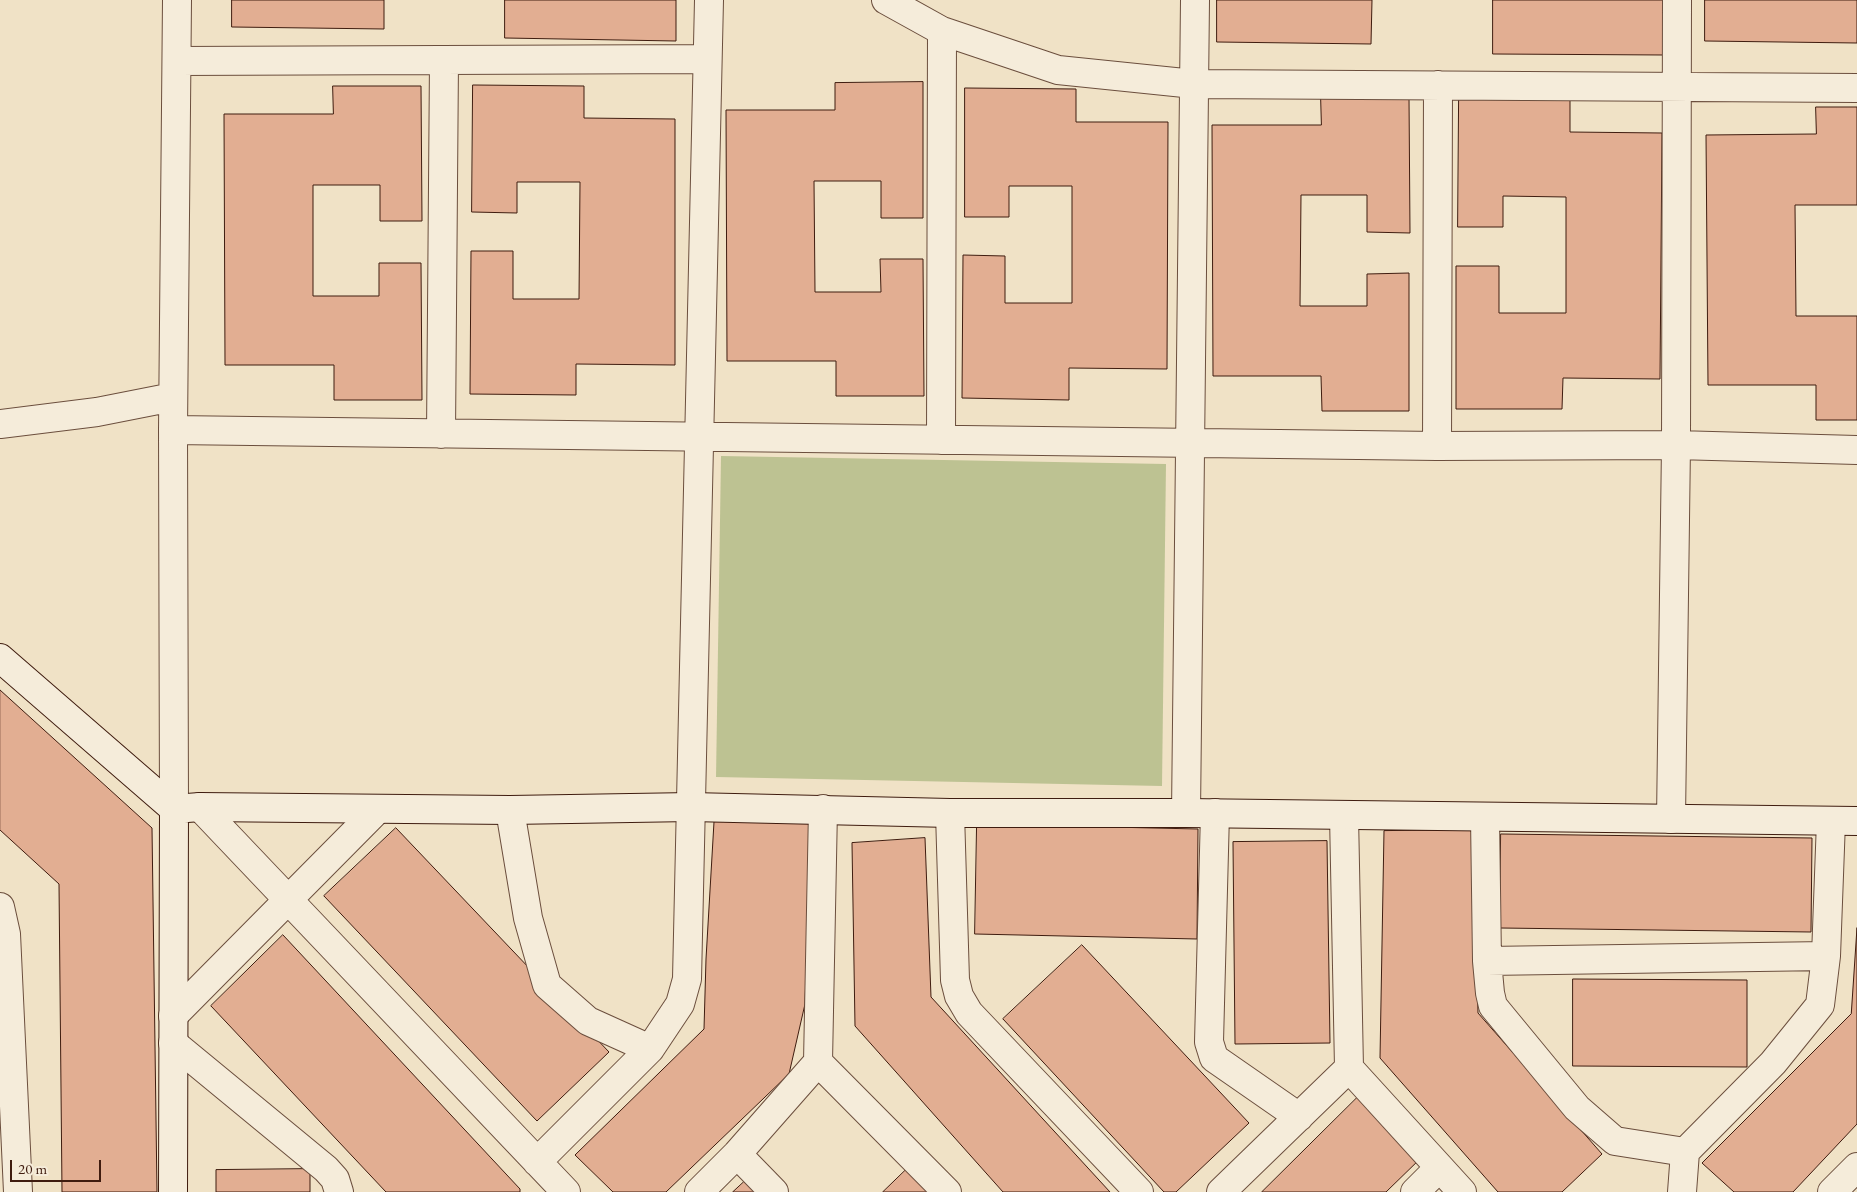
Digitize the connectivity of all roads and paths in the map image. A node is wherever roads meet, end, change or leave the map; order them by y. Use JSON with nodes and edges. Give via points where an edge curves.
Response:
{"nodes":[{"id":1,"x":177,"y":0,"type":"edge"},
{"id":2,"x":709,"y":0,"type":"edge"},
{"id":3,"x":886,"y":0,"type":"edge"},
{"id":4,"x":1195,"y":0,"type":"edge"},
{"id":5,"x":1677,"y":0,"type":"edge"},
{"id":6,"x":942,"y":32,"type":"junction"},
{"id":7,"x":707,"y":59,"type":"junction"},
{"id":8,"x":444,"y":60,"type":"junction"},
{"id":9,"x":177,"y":61,"type":"junction"},
{"id":10,"x":1194,"y":84,"type":"junction"},
{"id":11,"x":1438,"y":86,"type":"junction"},
{"id":12,"x":1676,"y":87,"type":"junction"},
{"id":13,"x":1857,"y":88,"type":"edge"},
{"id":14,"x":174,"y":397,"type":"junction"},
{"id":15,"x":0,"y":424,"type":"edge"},
{"id":16,"x":173,"y":430,"type":"junction"},
{"id":17,"x":441,"y":434,"type":"junction"},
{"id":18,"x":699,"y":437,"type":"junction"},
{"id":19,"x":941,"y":440,"type":"junction"},
{"id":20,"x":1190,"y":443,"type":"junction"},
{"id":21,"x":1437,"y":446,"type":"junction"},
{"id":22,"x":1676,"y":446,"type":"junction"},
{"id":23,"x":1857,"y":450,"type":"edge"},
{"id":24,"x":0,"y":658,"type":"edge"},
{"id":25,"x":691,"y":807,"type":"junction"},
{"id":26,"x":187,"y":808,"type":"junction"},
{"id":27,"x":378,"y":809,"type":"junction"},
{"id":28,"x":823,"y":809,"type":"junction"},
{"id":29,"x":510,"y":810,"type":"junction"},
{"id":30,"x":950,"y":813,"type":"junction"},
{"id":31,"x":1186,"y":813,"type":"junction"},
{"id":32,"x":1215,"y":813,"type":"junction"},
{"id":33,"x":1344,"y":815,"type":"junction"},
{"id":34,"x":1485,"y":817,"type":"junction"},
{"id":35,"x":1671,"y":819,"type":"junction"},
{"id":36,"x":1844,"y":821,"type":"edge"},
{"id":37,"x":289,"y":899,"type":"junction"},
{"id":38,"x":0,"y":907,"type":"edge"},
{"id":39,"x":1826,"y":956,"type":"junction"},
{"id":40,"x":1487,"y":961,"type":"junction"},
{"id":41,"x":173,"y":1016,"type":"junction"},
{"id":42,"x":173,"y":1043,"type":"junction"},
{"id":43,"x":650,"y":1049,"type":"junction"},
{"id":44,"x":818,"y":1062,"type":"junction"},
{"id":45,"x":1349,"y":1068,"type":"junction"},
{"id":46,"x":1299,"y":1117,"type":"junction"},
{"id":47,"x":1685,"y":1152,"type":"junction"},
{"id":48,"x":737,"y":1154,"type":"junction"},
{"id":49,"x":537,"y":1162,"type":"junction"},
{"id":50,"x":1857,"y":1167,"type":"edge"},
{"id":51,"x":1439,"y":1168,"type":"junction"},
{"id":52,"x":18,"y":1192,"type":"edge"},
{"id":53,"x":172,"y":1192,"type":"edge"},
{"id":54,"x":339,"y":1192,"type":"edge"},
{"id":55,"x":565,"y":1192,"type":"edge"},
{"id":56,"x":699,"y":1192,"type":"edge"},
{"id":57,"x":774,"y":1192,"type":"edge"},
{"id":58,"x":947,"y":1192,"type":"edge"},
{"id":59,"x":1139,"y":1192,"type":"edge"},
{"id":60,"x":1221,"y":1192,"type":"edge"},
{"id":61,"x":1415,"y":1192,"type":"edge"},
{"id":62,"x":1462,"y":1192,"type":"edge"},
{"id":63,"x":1682,"y":1192,"type":"edge"},
{"id":64,"x":1832,"y":1192,"type":"edge"}],
"edges":[{"from":1,"to":9,"type":"street"},
{"from":2,"to":7,"type":"street"},
{"from":3,"to":6,"type":"street"},
{"from":4,"to":10,"type":"street"},
{"from":5,"to":12,"type":"street"},
{"from":6,"to":10,"type":"street","via":[[1058,70]]},
{"from":6,"to":19,"type":"street"},
{"from":7,"to":8,"type":"street"},
{"from":7,"to":18,"type":"street"},
{"from":8,"to":9,"type":"street"},
{"from":8,"to":17,"type":"street"},
{"from":9,"to":14,"type":"street"},
{"from":10,"to":11,"type":"street"},
{"from":10,"to":20,"type":"street"},
{"from":11,"to":12,"type":"street"},
{"from":11,"to":21,"type":"street"},
{"from":12,"to":13,"type":"street"},
{"from":12,"to":22,"type":"street"},
{"from":14,"to":15,"type":"street","via":[[97,412]]},
{"from":14,"to":16,"type":"street"},
{"from":16,"to":17,"type":"street"},
{"from":16,"to":26,"type":"street"},
{"from":17,"to":18,"type":"street"},
{"from":18,"to":19,"type":"street"},
{"from":18,"to":25,"type":"street"},
{"from":19,"to":20,"type":"street"},
{"from":20,"to":21,"type":"street"},
{"from":20,"to":31,"type":"street"},
{"from":21,"to":22,"type":"street"},
{"from":22,"to":23,"type":"street"},
{"from":22,"to":35,"type":"street"},
{"from":24,"to":26,"type":"street"},
{"from":25,"to":28,"type":"street"},
{"from":25,"to":29,"type":"street"},
{"from":25,"to":43,"type":"street","via":[[687,979],[680,1004]]},
{"from":26,"to":27,"type":"street"},
{"from":26,"to":37,"type":"street"},
{"from":26,"to":41,"type":"street"},
{"from":27,"to":29,"type":"street"},
{"from":27,"to":37,"type":"street"},
{"from":28,"to":30,"type":"street"},
{"from":28,"to":44,"type":"street"},
{"from":29,"to":43,"type":"street","via":[[528,918],[548,985],[588,1021]]},
{"from":30,"to":31,"type":"street"},
{"from":30,"to":59,"type":"street","via":[[958,996],[969,1013]]},
{"from":31,"to":32,"type":"street"},
{"from":32,"to":33,"type":"street"},
{"from":32,"to":46,"type":"street","via":[[1209,1042],[1214,1058]]},
{"from":33,"to":34,"type":"street"},
{"from":33,"to":45,"type":"street"},
{"from":34,"to":35,"type":"street"},
{"from":34,"to":40,"type":"street"},
{"from":35,"to":36,"type":"street"},
{"from":36,"to":39,"type":"street"},
{"from":37,"to":41,"type":"street"},
{"from":37,"to":49,"type":"street"},
{"from":38,"to":52,"type":"street","via":[[6,934]]},
{"from":39,"to":40,"type":"street"},
{"from":39,"to":47,"type":"street","via":[[1820,1005],[1773,1063]]},
{"from":40,"to":47,"type":"street","via":[[1493,1006],[1577,1108],[1615,1141]]},
{"from":41,"to":42,"type":"street"},
{"from":42,"to":53,"type":"street"},
{"from":42,"to":54,"type":"street","via":[[326,1169]]},
{"from":43,"to":49,"type":"street"},
{"from":44,"to":48,"type":"street"},
{"from":44,"to":58,"type":"street"},
{"from":45,"to":46,"type":"street"},
{"from":45,"to":51,"type":"street"},
{"from":46,"to":60,"type":"street"},
{"from":47,"to":63,"type":"street"},
{"from":48,"to":56,"type":"street"},
{"from":48,"to":57,"type":"street"},
{"from":49,"to":55,"type":"street"},
{"from":50,"to":64,"type":"street"},
{"from":51,"to":61,"type":"street"},
{"from":51,"to":62,"type":"street"}]}
